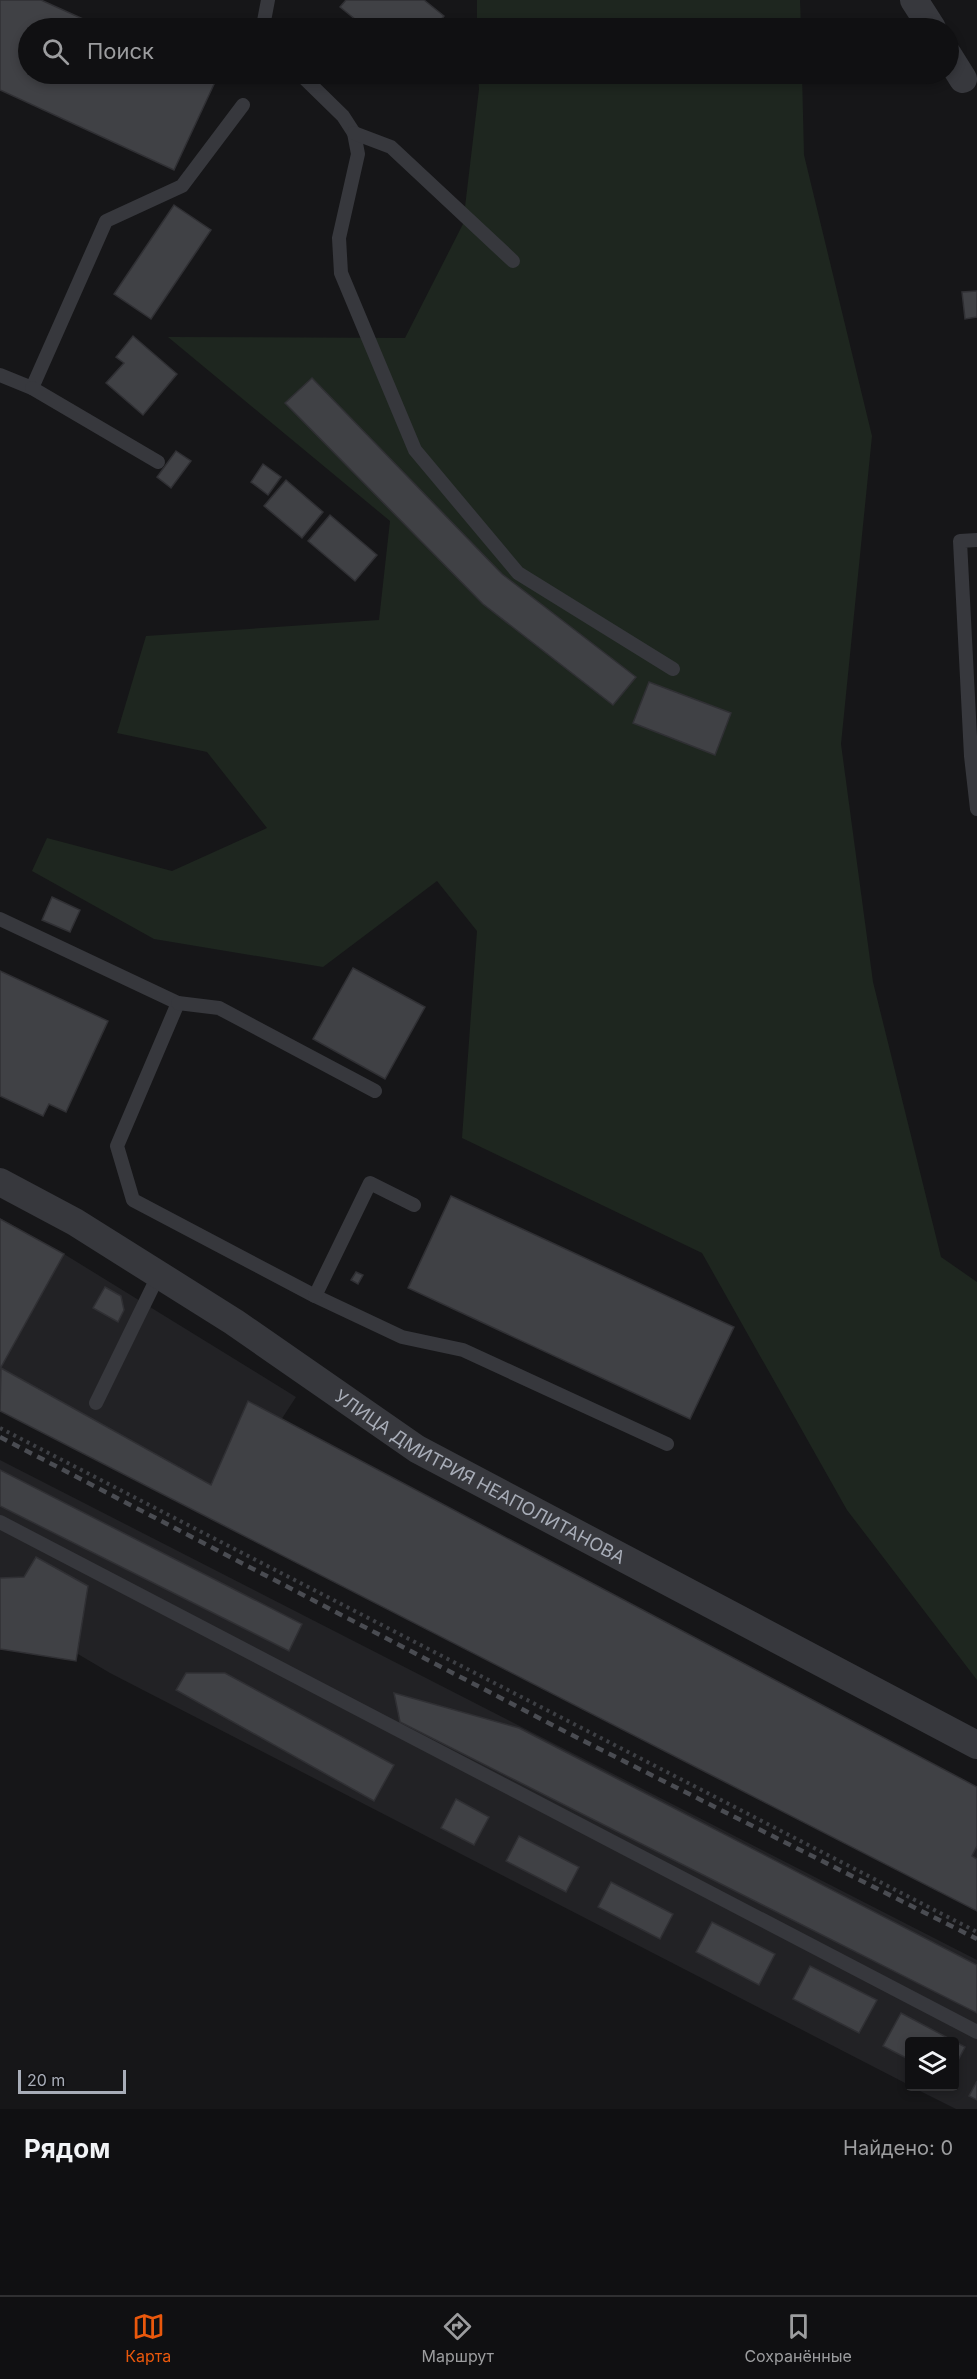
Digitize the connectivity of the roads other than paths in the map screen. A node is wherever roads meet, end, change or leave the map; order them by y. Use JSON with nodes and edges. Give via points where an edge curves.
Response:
{"nodes":[{"id":1,"x":268,"y":0,"type":"edge"},
{"id":2,"x":914,"y":0,"type":"edge"},
{"id":3,"x":265,"y":18,"type":"edge"},
{"id":4,"x":926,"y":18,"type":"edge"},
{"id":5,"x":959,"y":66,"type":"edge"},
{"id":6,"x":970,"y":78,"type":"edge"},
{"id":7,"x":310,"y":84,"type":"edge"},
{"id":8,"x":243,"y":105,"type":"dead end"},
{"id":9,"x":354,"y":133,"type":"junction"},
{"id":10,"x":513,"y":261,"type":"dead end"},
{"id":11,"x":0,"y":375,"type":"edge"},
{"id":12,"x":32,"y":388,"type":"junction"},
{"id":13,"x":158,"y":462,"type":"dead end"},
{"id":14,"x":977,"y":540,"type":"edge"},
{"id":15,"x":673,"y":669,"type":"dead end"},
{"id":16,"x":977,"y":809,"type":"edge"},
{"id":17,"x":0,"y":919,"type":"edge"},
{"id":18,"x":178,"y":1002,"type":"junction"},
{"id":19,"x":375,"y":1091,"type":"dead end"},
{"id":20,"x":0,"y":1182,"type":"edge"},
{"id":21,"x":414,"y":1205,"type":"dead end"},
{"id":22,"x":159,"y":1274,"type":"junction"},
{"id":23,"x":315,"y":1296,"type":"junction"},
{"id":24,"x":96,"y":1403,"type":"dead end"},
{"id":25,"x":667,"y":1444,"type":"dead end"},
{"id":26,"x":0,"y":1522,"type":"edge"},
{"id":27,"x":977,"y":1745,"type":"edge"},
{"id":28,"x":977,"y":2032,"type":"edge"}],
"edges":[{"from":1,"to":3,"type":"lane"},
{"from":2,"to":4,"type":"street"},
{"from":5,"to":6,"type":"street"},
{"from":7,"to":9,"type":"lane","via":[[343,116]]},
{"from":8,"to":12,"type":"lane","via":[[182,186],[106,221]]},
{"from":9,"to":10,"type":"lane","via":[[391,147]]},
{"from":9,"to":15,"type":"lane","via":[[358,153],[339,238],[341,273],[415,450],[518,573]]},
{"from":11,"to":12,"type":"lane"},
{"from":12,"to":13,"type":"lane"},
{"from":14,"to":16,"type":"lane","via":[[960,541]]},
{"from":17,"to":18,"type":"lane"},
{"from":18,"to":19,"type":"lane","via":[[219,1008]]},
{"from":18,"to":23,"type":"lane","via":[[117,1146],[133,1200]]},
{"from":20,"to":22,"type":"street","name":"УЛИЦА ДМИТРИЯ НЕАПОЛИТАНОВА"},
{"from":21,"to":23,"type":"lane","via":[[370,1184]]},
{"from":22,"to":24,"type":"lane"},
{"from":22,"to":27,"type":"street","name":"УЛИЦА ДМИТРИЯ НЕАПОЛИТАНОВА","via":[[417,1449]]},
{"from":23,"to":25,"type":"lane","via":[[402,1337],[463,1350]]},
{"from":26,"to":28,"type":"lane"}]}
